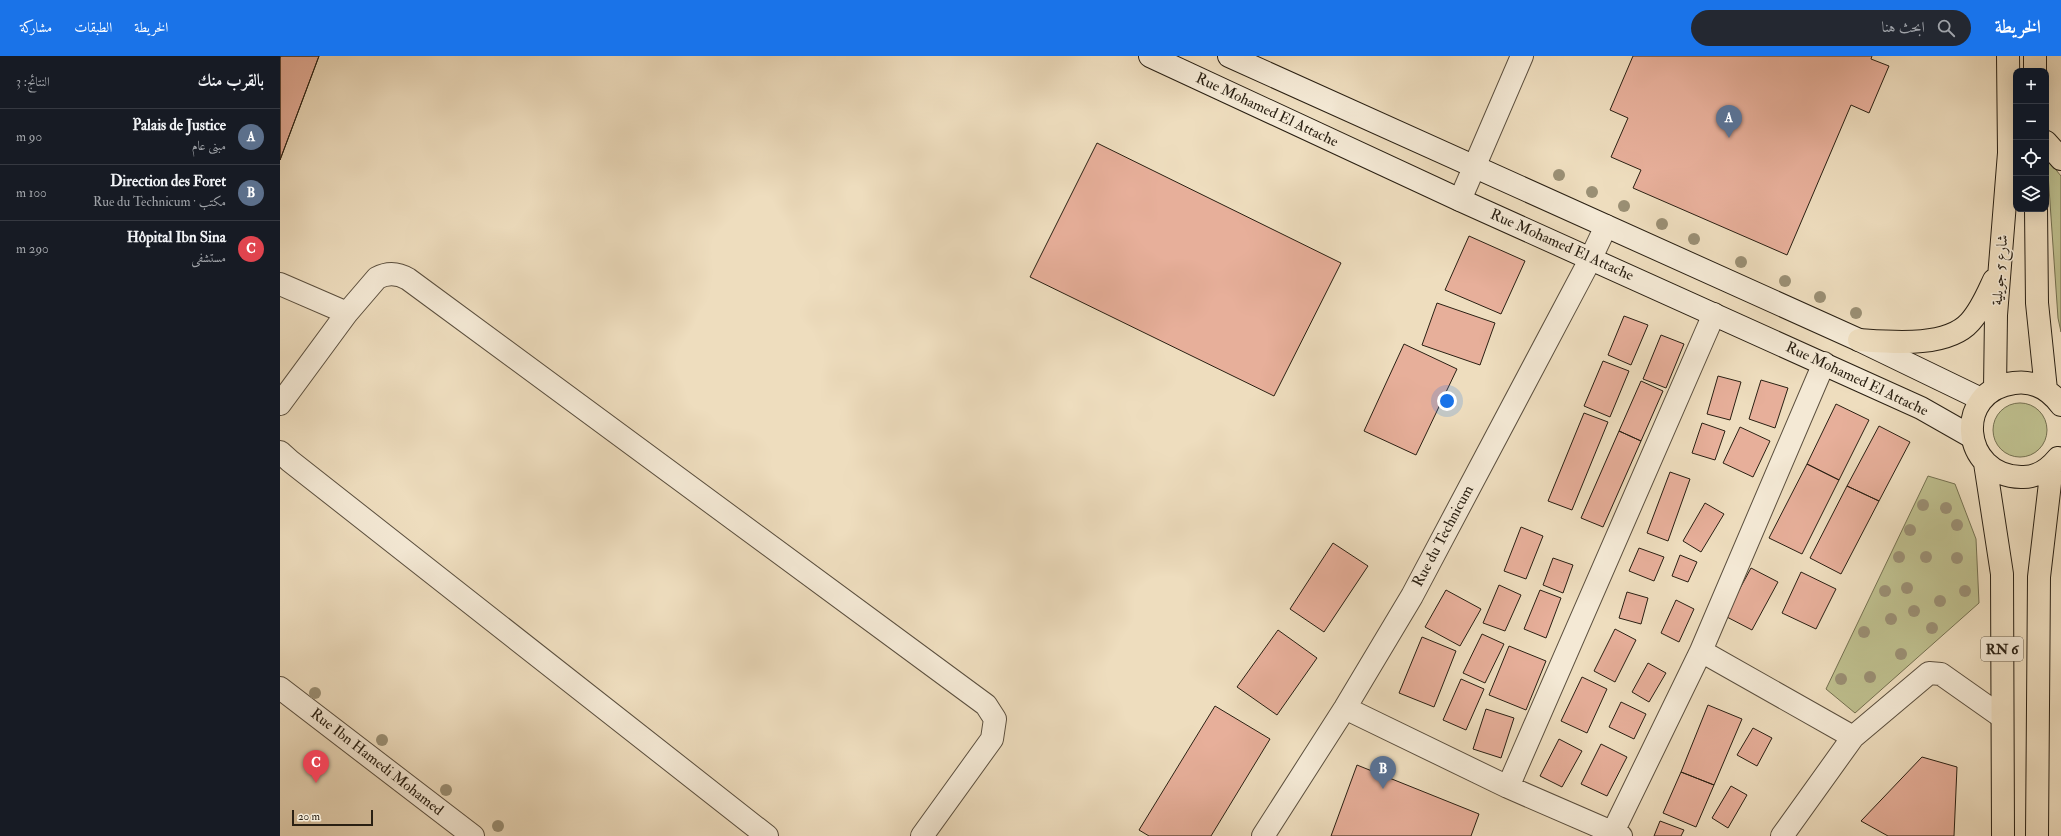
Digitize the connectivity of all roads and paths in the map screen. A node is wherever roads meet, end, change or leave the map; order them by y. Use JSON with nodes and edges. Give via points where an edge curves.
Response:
{"nodes":[{"id":1,"x":1150,"y":56,"type":"edge"},
{"id":2,"x":1229,"y":56,"type":"edge"},
{"id":3,"x":1522,"y":56,"type":"edge"},
{"id":4,"x":2008,"y":56,"type":"edge"},
{"id":5,"x":2035,"y":56,"type":"edge"},
{"id":6,"x":2035,"y":68,"type":"edge"},
{"id":7,"x":2049,"y":145,"type":"edge"},
{"id":8,"x":2061,"y":159,"type":"edge"},
{"id":9,"x":1474,"y":167,"type":"junction"},
{"id":10,"x":1460,"y":200,"type":"junction"},
{"id":11,"x":2036,"y":212,"type":"edge"},
{"id":12,"x":1606,"y":226,"type":"junction"},
{"id":13,"x":1591,"y":258,"type":"junction"},
{"id":14,"x":2001,"y":264,"type":"junction"},
{"id":15,"x":280,"y":284,"type":"edge"},
{"id":16,"x":347,"y":313,"type":"junction"},
{"id":17,"x":1714,"y":314,"type":"junction"},
{"id":18,"x":1859,"y":340,"type":"junction"},
{"id":19,"x":1824,"y":363,"type":"junction"},
{"id":20,"x":2046,"y":390,"type":"junction"},
{"id":21,"x":1988,"y":394,"type":"junction"},
{"id":22,"x":280,"y":404,"type":"edge"},
{"id":23,"x":2061,"y":406,"type":"edge"},
{"id":24,"x":1972,"y":437,"type":"junction"},
{"id":25,"x":280,"y":452,"type":"edge"},
{"id":26,"x":1985,"y":463,"type":"junction"},
{"id":27,"x":2056,"y":472,"type":"edge"},
{"id":28,"x":2061,"y":533,"type":"edge"},
{"id":29,"x":2039,"y":577,"type":"junction"},
{"id":30,"x":1701,"y":651,"type":"junction"},
{"id":31,"x":280,"y":688,"type":"edge"},
{"id":32,"x":1345,"y":708,"type":"junction"},
{"id":33,"x":2002,"y":717,"type":"junction"},
{"id":34,"x":1853,"y":737,"type":"junction"},
{"id":35,"x":1508,"y":787,"type":"junction"},
{"id":36,"x":1615,"y":835,"type":"edge"},
{"id":37,"x":473,"y":836,"type":"edge"},
{"id":38,"x":767,"y":836,"type":"edge"},
{"id":39,"x":922,"y":836,"type":"edge"},
{"id":40,"x":1263,"y":836,"type":"edge"},
{"id":41,"x":1782,"y":836,"type":"edge"},
{"id":42,"x":2003,"y":836,"type":"edge"},
{"id":43,"x":2037,"y":836,"type":"edge"}],
"edges":[{"from":1,"to":10,"type":"street","name":"Rue Mohamed El Attache"},
{"from":2,"to":9,"type":"street"},
{"from":3,"to":9,"type":"street"},
{"from":4,"to":14,"type":"main road","name":"شارع 5 جويلية","via":[[2009,153]]},
{"from":5,"to":6,"type":"main road"},
{"from":7,"to":8,"type":"main road"},
{"from":9,"to":10,"type":"street"},
{"from":9,"to":12,"type":"street"},
{"from":10,"to":13,"type":"street","name":"Rue Mohamed El Attache"},
{"from":11,"to":20,"type":"main road","via":[[2037,303]]},
{"from":12,"to":13,"type":"street","name":"Rue du Technicum"},
{"from":12,"to":18,"type":"street"},
{"from":13,"to":17,"type":"street","name":"Rue Mohamed El Attache"},
{"from":13,"to":32,"type":"street","name":"Rue du Technicum","via":[[1412,596]]},
{"from":14,"to":18,"type":"main road","via":[[1980,309],[1969,324],[1957,333],[1942,338],[1914,341]]},
{"from":14,"to":21,"type":"main road","name":"شارع 5 جويلية"},
{"from":15,"to":16,"type":"street"},
{"from":16,"to":22,"type":"street"},
{"from":16,"to":39,"type":"street","via":[[377,278],[384,274],[396,273],[408,279],[986,705],[995,719],[992,739]]},
{"from":17,"to":19,"type":"street","name":"Rue Mohamed El Attache"},
{"from":17,"to":35,"type":"street"},
{"from":18,"to":21,"type":"street"},
{"from":19,"to":24,"type":"street","name":"Rue Mohamed El Attache","via":[[1921,408]]},
{"from":19,"to":30,"type":"street"},
{"from":20,"to":21,"type":"main road","via":[[2034,384],[2020,382],[2007,384]]},
{"from":20,"to":23,"type":"main road"},
{"from":21,"to":24,"type":"main road","name":"شارع 5 جويلية","via":[[1972,423]]},
{"from":24,"to":26,"type":"main road","via":[[1976,451]]},
{"from":25,"to":38,"type":"street"},
{"from":26,"to":27,"type":"main road","via":[[1997,472],[2011,477],[2026,478]]},
{"from":26,"to":33,"type":"main road","number":"RN 6","via":[[2002,574]]},
{"from":27,"to":29,"type":"main road","number":"RN 6"},
{"from":28,"to":29,"type":"main road"},
{"from":29,"to":43,"type":"main road","number":"RN 6"},
{"from":30,"to":34,"type":"street"},
{"from":30,"to":36,"type":"street"},
{"from":31,"to":37,"type":"street","name":"Rue Ibn Hamedi Mohamed"},
{"from":32,"to":35,"type":"street"},
{"from":32,"to":40,"type":"street","name":"Rue du Technicum"},
{"from":33,"to":34,"type":"street","via":[[1960,686],[1934,672],[1918,681]]},
{"from":33,"to":42,"type":"main road","number":"RN 6"},
{"from":34,"to":41,"type":"street"},
{"from":35,"to":36,"type":"street"}]}
